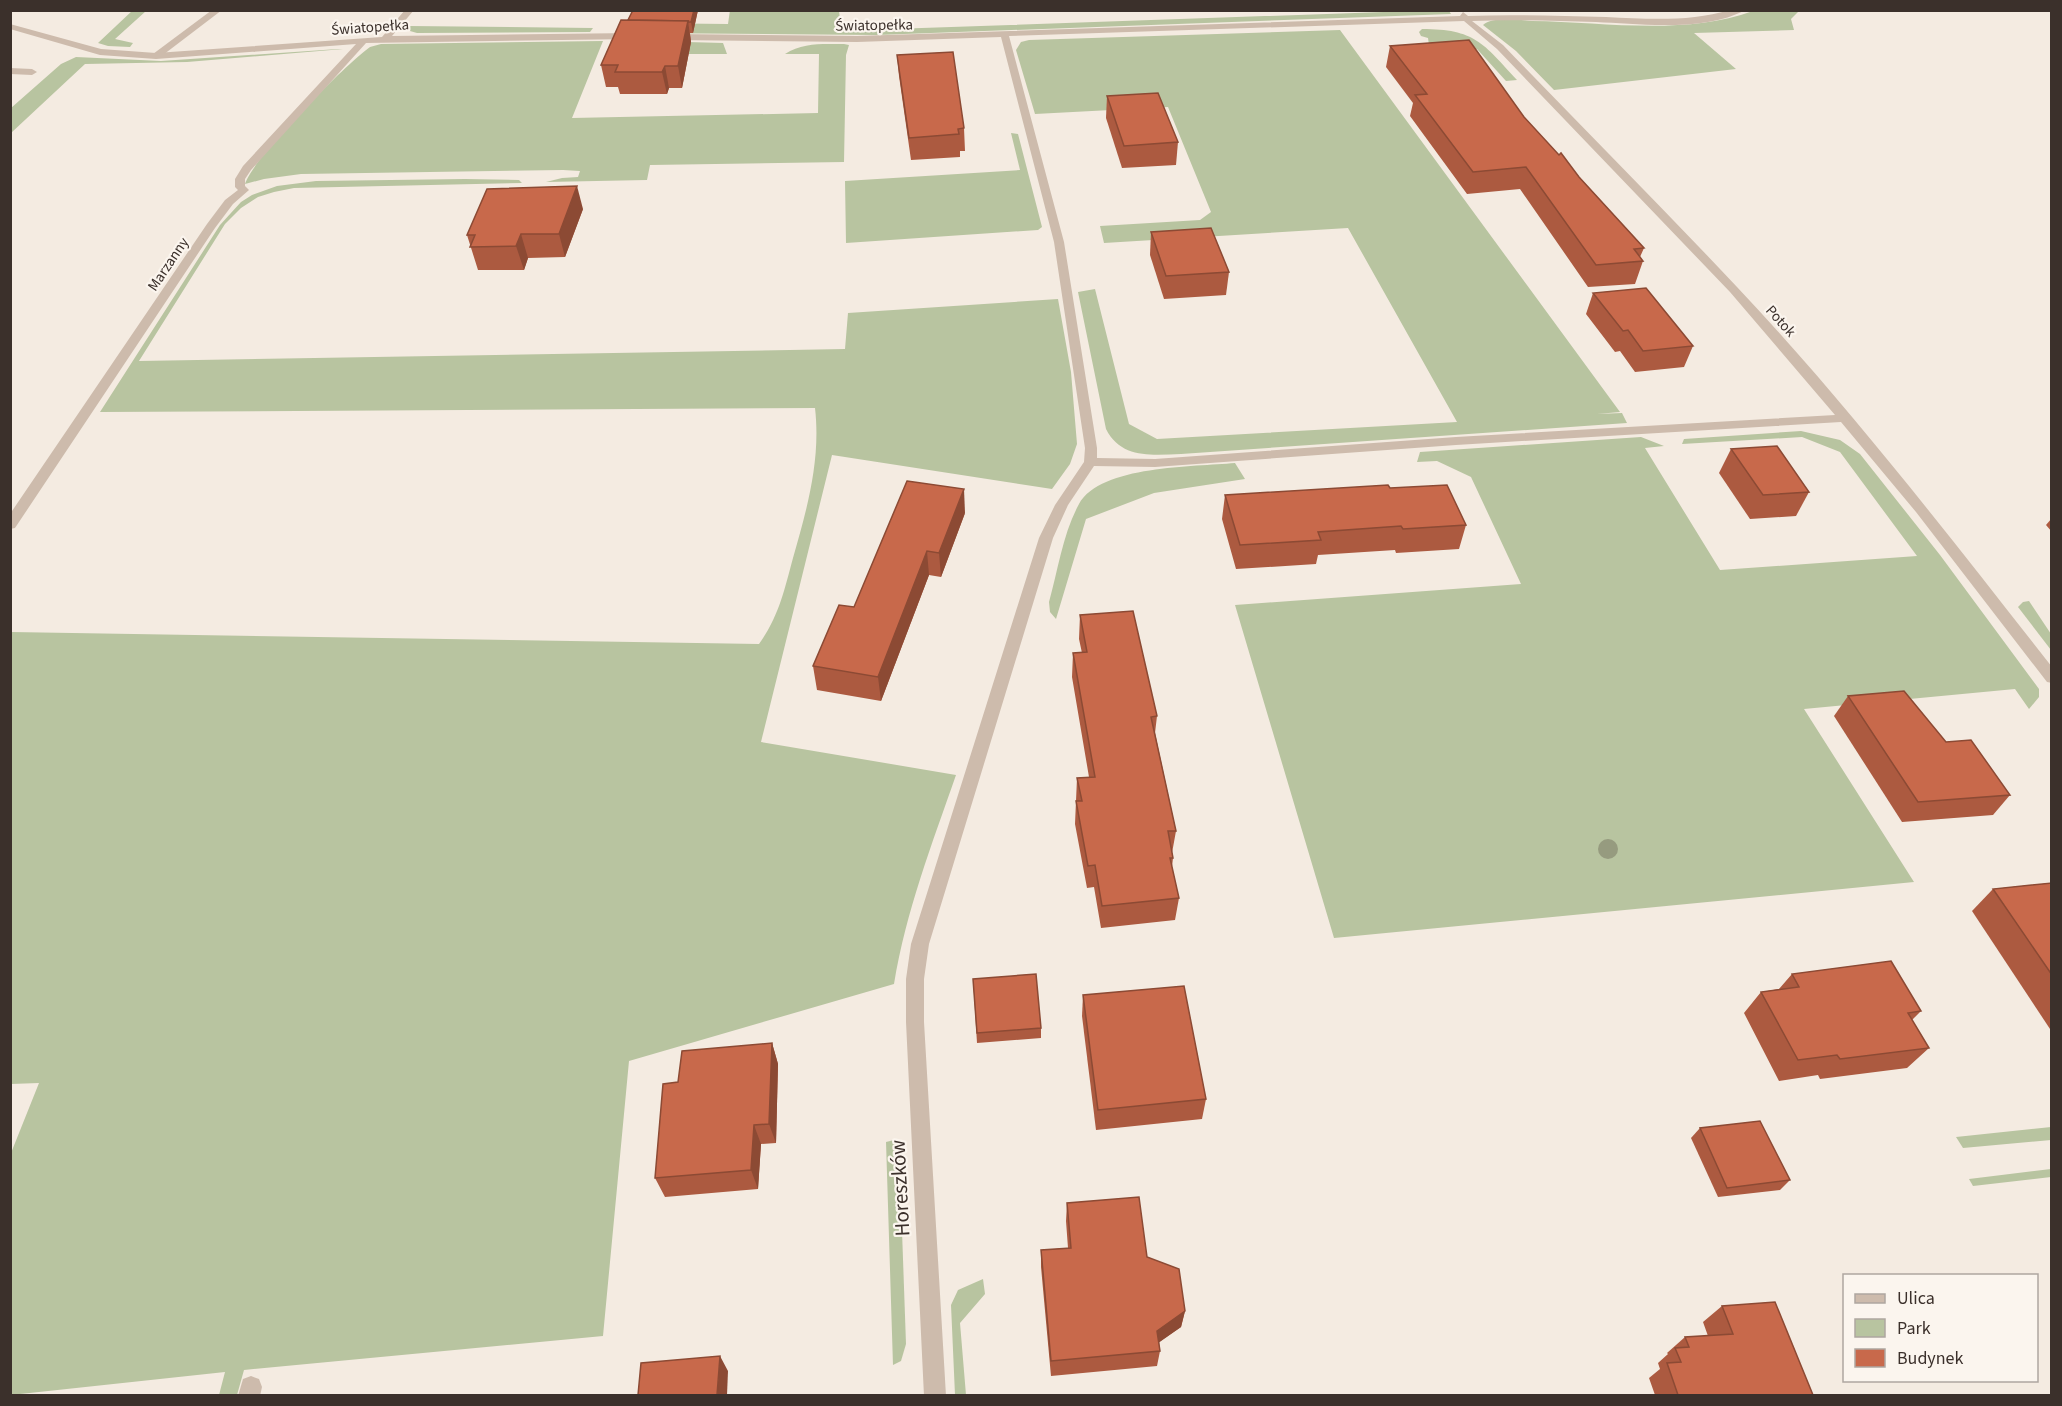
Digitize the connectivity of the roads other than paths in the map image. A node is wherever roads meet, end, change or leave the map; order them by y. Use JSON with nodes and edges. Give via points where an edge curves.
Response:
{"nodes":[{"id":1,"x":218,"y":10,"type":"edge"},
{"id":2,"x":410,"y":10,"type":"edge"},
{"id":3,"x":1741,"y":10,"type":"edge"},
{"id":4,"x":1462,"y":14,"type":"edge"},
{"id":5,"x":10,"y":26,"type":"edge"},
{"id":6,"x":641,"y":36,"type":"edge"},
{"id":7,"x":1005,"y":36,"type":"junction"},
{"id":8,"x":665,"y":37,"type":"edge"},
{"id":9,"x":385,"y":39,"type":"junction"},
{"id":10,"x":364,"y":40,"type":"junction"},
{"id":11,"x":156,"y":56,"type":"junction"},
{"id":12,"x":10,"y":71,"type":"edge"},
{"id":13,"x":32,"y":72,"type":"dead end"},
{"id":14,"x":1846,"y":418,"type":"junction"},
{"id":15,"x":1090,"y":462,"type":"junction"},
{"id":16,"x":10,"y":525,"type":"edge"},
{"id":17,"x":2052,"y":678,"type":"edge"},
{"id":18,"x":935,"y":1395,"type":"edge"}],
"edges":[{"from":1,"to":11,"type":"street"},
{"from":2,"to":9,"type":"street"},
{"from":3,"to":4,"type":"street","name":"Światopełka","via":[[1713,18],[1671,22]]},
{"from":4,"to":7,"type":"street","name":"Światopełka"},
{"from":4,"to":14,"type":"street","name":"Potok","via":[[1500,47],[1734,290]]},
{"from":5,"to":11,"type":"street","name":"Światopełka","via":[[100,52]]},
{"from":6,"to":9,"type":"street","name":"Światopełka"},
{"from":7,"to":8,"type":"street","name":"Światopełka"},
{"from":7,"to":15,"type":"street","via":[[1059,242],[1090,434]]},
{"from":9,"to":10,"type":"street","name":"Światopełka"},
{"from":10,"to":11,"type":"street","name":"Światopełka"},
{"from":10,"to":16,"type":"street","name":"Marzanny","via":[[247,168],[240,179],[244,190],[211,225]]},
{"from":12,"to":13,"type":"street"},
{"from":14,"to":15,"type":"street","via":[[1155,463]]},
{"from":14,"to":17,"type":"street","name":"Potok"},
{"from":15,"to":18,"type":"street","name":"Horeszków","via":[[1046,538],[920,944],[915,1022]]}]}
